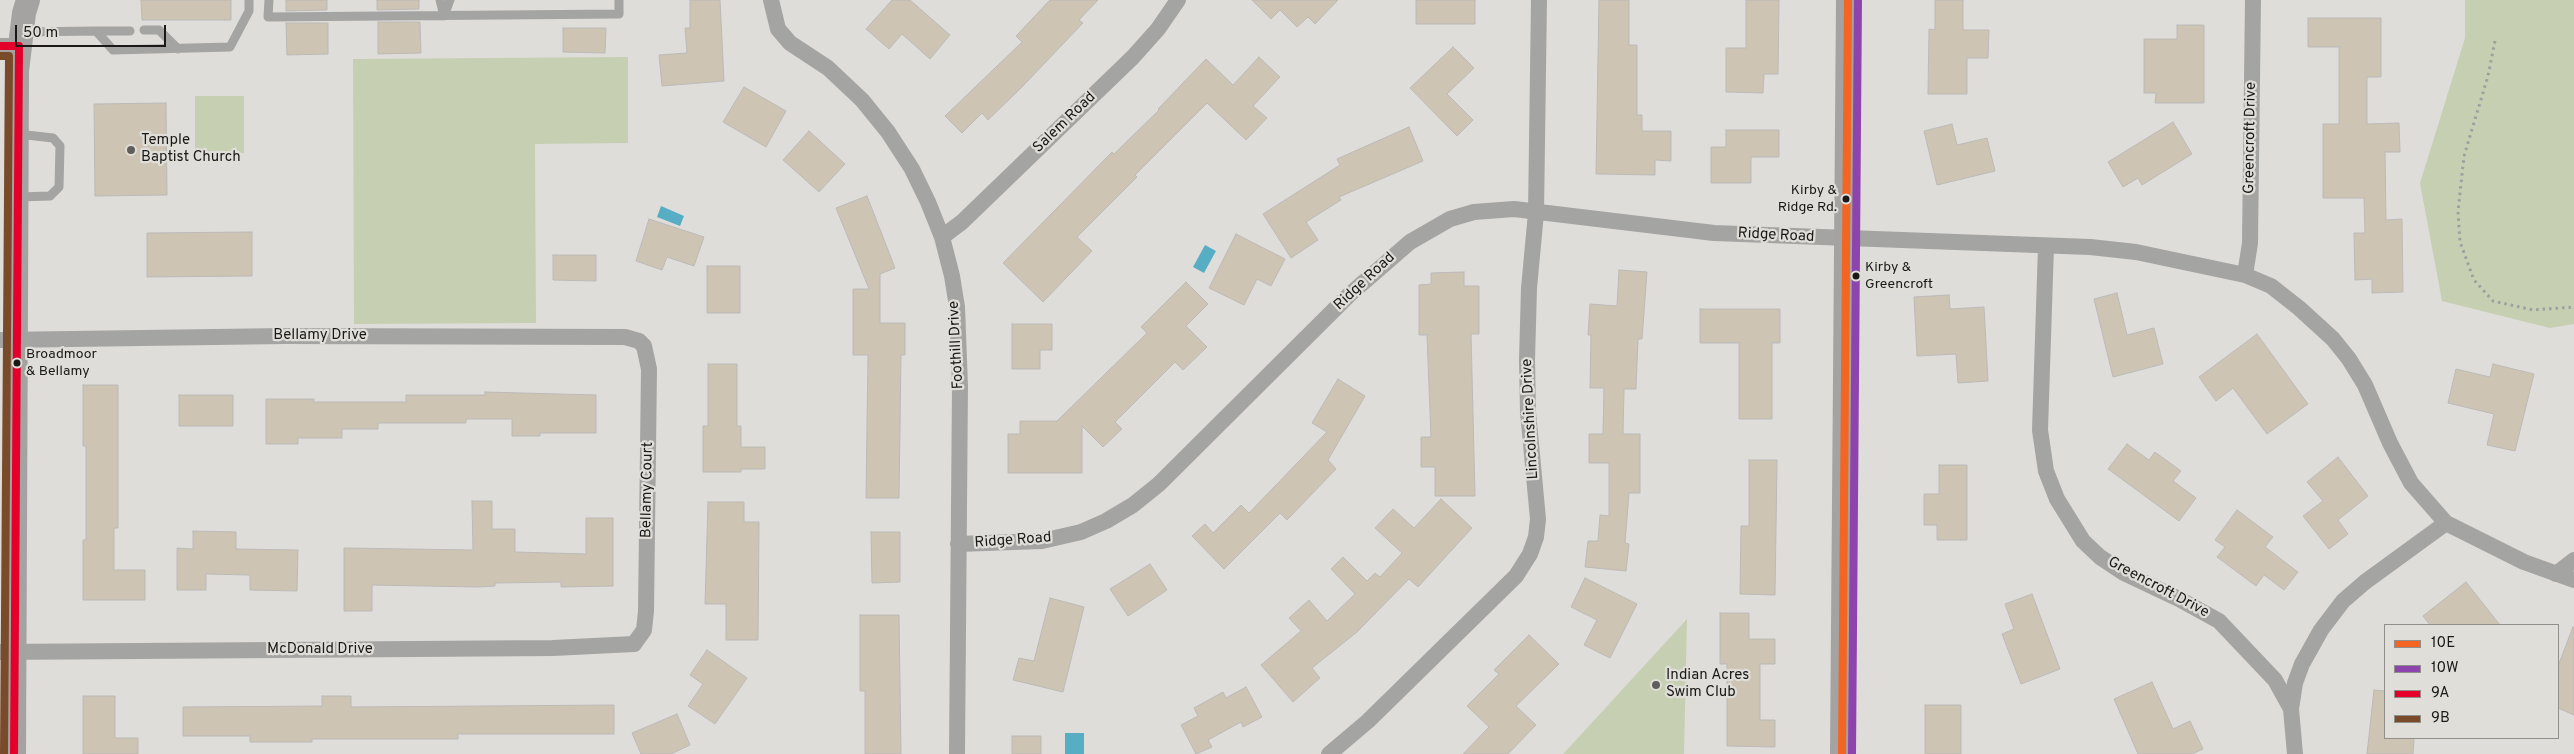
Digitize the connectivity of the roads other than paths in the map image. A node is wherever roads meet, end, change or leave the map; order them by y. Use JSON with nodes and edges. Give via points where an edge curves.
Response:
{"nodes":[{"id":1,"x":28,"y":0,"type":"edge"},
{"id":2,"x":249,"y":0,"type":"edge"},
{"id":3,"x":269,"y":0,"type":"edge"},
{"id":4,"x":440,"y":0,"type":"edge"},
{"id":5,"x":450,"y":0,"type":"edge"},
{"id":6,"x":619,"y":0,"type":"edge"},
{"id":7,"x":771,"y":0,"type":"edge"},
{"id":8,"x":1178,"y":0,"type":"edge"},
{"id":9,"x":1539,"y":0,"type":"edge"},
{"id":10,"x":1848,"y":0,"type":"edge"},
{"id":11,"x":2253,"y":0,"type":"edge"},
{"id":12,"x":444,"y":16,"type":"junction"},
{"id":13,"x":144,"y":30,"type":"dead end"},
{"id":14,"x":96,"y":31,"type":"junction"},
{"id":15,"x":130,"y":31,"type":"dead end"},
{"id":16,"x":13,"y":41,"type":"edge"},
{"id":17,"x":178,"y":49,"type":"junction"},
{"id":18,"x":17,"y":134,"type":"junction"},
{"id":19,"x":17,"y":197,"type":"junction"},
{"id":20,"x":1536,"y":213,"type":"junction"},
{"id":21,"x":942,"y":237,"type":"junction"},
{"id":22,"x":1846,"y":239,"type":"junction"},
{"id":23,"x":2046,"y":246,"type":"junction"},
{"id":24,"x":2245,"y":275,"type":"junction"},
{"id":25,"x":9,"y":340,"type":"edge"},
{"id":26,"x":639,"y":341,"type":"joint"},
{"id":27,"x":2446,"y":523,"type":"junction"},
{"id":28,"x":958,"y":544,"type":"junction"},
{"id":29,"x":2574,"y":560,"type":"edge"},
{"id":30,"x":2556,"y":574,"type":"junction"},
{"id":31,"x":2574,"y":580,"type":"edge"},
{"id":32,"x":638,"y":641,"type":"joint"},
{"id":33,"x":7,"y":652,"type":"edge"},
{"id":34,"x":2291,"y":710,"type":"junction"},
{"id":35,"x":14,"y":754,"type":"edge"},
{"id":36,"x":957,"y":754,"type":"edge"},
{"id":37,"x":1329,"y":754,"type":"edge"},
{"id":38,"x":1842,"y":754,"type":"edge"},
{"id":39,"x":2295,"y":754,"type":"edge"}],
"edges":[{"from":1,"to":16,"type":"street"},
{"from":2,"to":17,"type":"lane","via":[[249,11],[230,48]]},
{"from":3,"to":12,"type":"lane","via":[[268,17]]},
{"from":4,"to":12,"type":"lane"},
{"from":5,"to":12,"type":"lane"},
{"from":6,"to":12,"type":"lane","via":[[619,14]]},
{"from":7,"to":21,"type":"street","name":"Foothill Drive","via":[[778,29],[790,43],[828,68],[862,100],[888,132],[912,169]]},
{"from":8,"to":21,"type":"street","name":"Salem Road","via":[[1158,30],[1133,57],[962,222]]},
{"from":9,"to":20,"type":"street","name":"Lincolnshire Drive"},
{"from":10,"to":22,"type":"street"},
{"from":11,"to":24,"type":"street","name":"Greencroft Drive","via":[[2250,243]]},
{"from":13,"to":17,"type":"lane","via":[[159,30]]},
{"from":14,"to":15,"type":"lane"},
{"from":14,"to":16,"type":"lane"},
{"from":14,"to":17,"type":"lane","via":[[113,50]]},
{"from":16,"to":18,"type":"street"},
{"from":18,"to":19,"type":"street"},
{"from":18,"to":19,"type":"lane","via":[[53,138],[60,146],[60,187],[50,196]]},
{"from":19,"to":25,"type":"street"},
{"from":20,"to":22,"type":"street","name":"Ridge Road","via":[[1714,233]]},
{"from":20,"to":28,"type":"street","name":"Ridge Road","via":[[1514,209],[1474,212],[1450,219],[1410,242],[1349,296],[1159,484],[1106,521],[1081,532],[1042,542]]},
{"from":20,"to":37,"type":"street","name":"Lincolnshire Drive","via":[[1527,360],[1528,412],[1538,518],[1530,554],[1516,576],[1368,721]]},
{"from":21,"to":28,"type":"street","name":"Foothill Drive","via":[[957,307],[960,386]]},
{"from":22,"to":23,"type":"street"},
{"from":22,"to":38,"type":"street"},
{"from":23,"to":24,"type":"street","via":[[2136,252]]},
{"from":23,"to":34,"type":"street","name":"Greencroft Drive","via":[[2040,430],[2046,471],[2056,499],[2083,541],[2100,557],[2124,573],[2219,621],[2275,680]]},
{"from":24,"to":27,"type":"street","via":[[2271,286],[2299,308],[2349,358],[2411,483]]},
{"from":25,"to":26,"type":"street","name":"Bellamy Drive","via":[[347,335],[625,337]]},
{"from":25,"to":33,"type":"street"},
{"from":26,"to":32,"type":"street","name":"Bellamy Court","via":[[647,353],[649,369],[646,611],[644,630]]},
{"from":27,"to":30,"type":"street","via":[[2524,562]]},
{"from":27,"to":34,"type":"street","name":"Greencroft Drive","via":[[2343,601],[2320,630],[2302,664]]},
{"from":28,"to":36,"type":"street","name":"Foothill Drive"},
{"from":29,"to":30,"type":"street"},
{"from":30,"to":31,"type":"street"},
{"from":32,"to":33,"type":"street","name":"McDonald Drive","via":[[629,646],[553,648]]},
{"from":33,"to":35,"type":"street"},
{"from":34,"to":39,"type":"street","name":"Greencroft Drive"}]}
